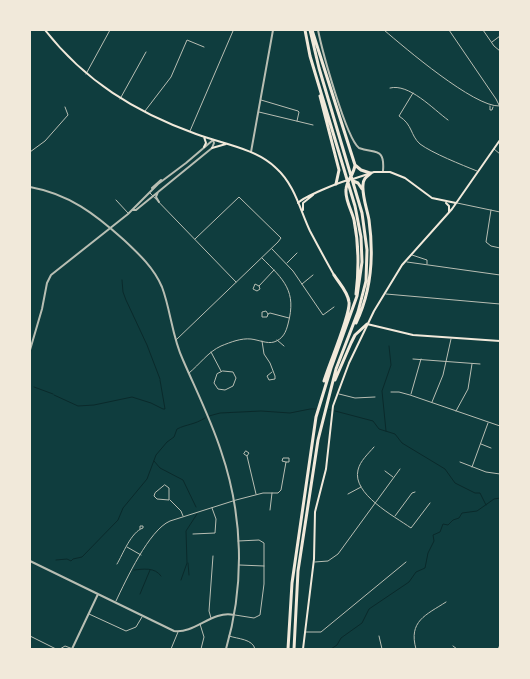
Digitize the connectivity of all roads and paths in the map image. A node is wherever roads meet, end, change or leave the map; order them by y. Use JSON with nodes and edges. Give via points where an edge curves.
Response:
{"nodes":[{"id":1,"x":45,"y":30,"type":"edge"},
{"id":2,"x":110,"y":30,"type":"edge"},
{"id":3,"x":273,"y":30,"type":"edge"},
{"id":4,"x":305,"y":30,"type":"edge"},
{"id":5,"x":311,"y":30,"type":"edge"},
{"id":6,"x":318,"y":30,"type":"edge"},
{"id":7,"x":384,"y":30,"type":"edge"},
{"id":8,"x":449,"y":30,"type":"edge"},
{"id":9,"x":483,"y":30,"type":"edge"},
{"id":10,"x":233,"y":31,"type":"edge"},
{"id":11,"x":500,"y":36,"type":"edge"},
{"id":12,"x":491,"y":42,"type":"junction"},
{"id":13,"x":204,"y":47,"type":"dead end"},
{"id":14,"x":500,"y":51,"type":"edge"},
{"id":15,"x":146,"y":52,"type":"dead end"},
{"id":16,"x":86,"y":74,"type":"junction"},
{"id":17,"x":316,"y":76,"type":"junction"},
{"id":18,"x":390,"y":88,"type":"dead end"},
{"id":19,"x":413,"y":93,"type":"junction"},
{"id":20,"x":120,"y":99,"type":"junction"},
{"id":21,"x":261,"y":100,"type":"junction"},
{"id":22,"x":490,"y":106,"type":"junction"},
{"id":23,"x":494,"y":106,"type":"junction"},
{"id":24,"x":65,"y":107,"type":"dead end"},
{"id":25,"x":500,"y":107,"type":"edge"},
{"id":26,"x":145,"y":111,"type":"junction"},
{"id":27,"x":259,"y":112,"type":"junction"},
{"id":28,"x":448,"y":120,"type":"dead end"},
{"id":29,"x":296,"y":122,"type":"junction"},
{"id":30,"x":313,"y":125,"type":"dead end"},
{"id":31,"x":190,"y":131,"type":"junction"},
{"id":32,"x":204,"y":137,"type":"junction"},
{"id":33,"x":213,"y":140,"type":"junction"},
{"id":34,"x":500,"y":140,"type":"edge"},
{"id":35,"x":227,"y":144,"type":"junction"},
{"id":36,"x":204,"y":147,"type":"junction"},
{"id":37,"x":212,"y":148,"type":"junction"},
{"id":38,"x":494,"y":149,"type":"junction"},
{"id":39,"x":30,"y":152,"type":"edge"},
{"id":40,"x":251,"y":152,"type":"junction"},
{"id":41,"x":500,"y":154,"type":"edge"},
{"id":42,"x":355,"y":165,"type":"junction"},
{"id":43,"x":339,"y":170,"type":"junction"},
{"id":44,"x":383,"y":171,"type":"junction"},
{"id":45,"x":478,"y":172,"type":"junction"},
{"id":46,"x":371,"y":173,"type":"junction"},
{"id":47,"x":350,"y":180,"type":"junction"},
{"id":48,"x":336,"y":184,"type":"junction"},
{"id":49,"x":30,"y":187,"type":"edge"},
{"id":50,"x":362,"y":189,"type":"junction"},
{"id":51,"x":159,"y":190,"type":"junction"},
{"id":52,"x":294,"y":192,"type":"junction"},
{"id":53,"x":151,"y":193,"type":"junction"},
{"id":54,"x":313,"y":195,"type":"junction"},
{"id":55,"x":303,"y":199,"type":"junction"},
{"id":56,"x":116,"y":200,"type":"dead end"},
{"id":57,"x":444,"y":201,"type":"junction"},
{"id":58,"x":159,"y":202,"type":"junction"},
{"id":59,"x":306,"y":202,"type":"junction"},
{"id":60,"x":298,"y":203,"type":"junction"},
{"id":61,"x":456,"y":203,"type":"junction"},
{"id":62,"x":491,"y":210,"type":"junction"},
{"id":63,"x":500,"y":212,"type":"edge"},
{"id":64,"x":302,"y":213,"type":"junction"},
{"id":65,"x":448,"y":213,"type":"junction"},
{"id":66,"x":128,"y":214,"type":"junction"},
{"id":67,"x":111,"y":228,"type":"junction"},
{"id":68,"x":195,"y":239,"type":"junction"},
{"id":69,"x":272,"y":248,"type":"junction"},
{"id":70,"x":500,"y":248,"type":"edge"},
{"id":71,"x":297,"y":253,"type":"dead end"},
{"id":72,"x":411,"y":254,"type":"junction"},
{"id":73,"x":262,"y":258,"type":"junction"},
{"id":74,"x":405,"y":261,"type":"junction"},
{"id":75,"x":286,"y":264,"type":"junction"},
{"id":76,"x":427,"y":264,"type":"junction"},
{"id":77,"x":274,"y":270,"type":"junction"},
{"id":78,"x":500,"y":274,"type":"edge"},
{"id":79,"x":334,"y":275,"type":"joint"},
{"id":80,"x":313,"y":276,"type":"dead end"},
{"id":81,"x":236,"y":282,"type":"junction"},
{"id":82,"x":301,"y":284,"type":"junction"},
{"id":83,"x":259,"y":286,"type":"dead end"},
{"id":84,"x":384,"y":294,"type":"junction"},
{"id":85,"x":500,"y":304,"type":"edge"},
{"id":86,"x":334,"y":307,"type":"dead end"},
{"id":87,"x":354,"y":308,"type":"junction"},
{"id":88,"x":268,"y":314,"type":"dead end"},
{"id":89,"x":290,"y":318,"type":"junction"},
{"id":90,"x":368,"y":324,"type":"junction"},
{"id":91,"x":451,"y":337,"type":"junction"},
{"id":92,"x":348,"y":339,"type":"junction"},
{"id":93,"x":278,"y":340,"type":"junction"},
{"id":94,"x":176,"y":341,"type":"junction"},
{"id":95,"x":262,"y":341,"type":"junction"},
{"id":96,"x":500,"y":341,"type":"edge"},
{"id":97,"x":284,"y":346,"type":"dead end"},
{"id":98,"x":30,"y":350,"type":"edge"},
{"id":99,"x":211,"y":352,"type":"junction"},
{"id":100,"x":413,"y":359,"type":"dead end"},
{"id":101,"x":420,"y":359,"type":"junction"},
{"id":102,"x":447,"y":361,"type":"junction"},
{"id":103,"x":472,"y":364,"type":"junction"},
{"id":104,"x":480,"y":364,"type":"dead end"},
{"id":105,"x":221,"y":372,"type":"junction"},
{"id":106,"x":272,"y":372,"type":"dead end"},
{"id":107,"x":188,"y":374,"type":"junction"},
{"id":108,"x":391,"y":392,"type":"dead end"},
{"id":109,"x":337,"y":393,"type":"junction"},
{"id":110,"x":330,"y":394,"type":"junction"},
{"id":111,"x":410,"y":395,"type":"junction"},
{"id":112,"x":375,"y":397,"type":"dead end"},
{"id":113,"x":431,"y":402,"type":"junction"},
{"id":114,"x":318,"y":408,"type":"junction"},
{"id":115,"x":456,"y":412,"type":"junction"},
{"id":116,"x":488,"y":422,"type":"junction"},
{"id":117,"x":500,"y":426,"type":"edge"},
{"id":118,"x":480,"y":444,"type":"junction"},
{"id":119,"x":374,"y":447,"type":"dead end"},
{"id":120,"x":491,"y":448,"type":"dead end"},
{"id":121,"x":247,"y":456,"type":"dead end"},
{"id":122,"x":286,"y":462,"type":"dead end"},
{"id":123,"x":460,"y":462,"type":"dead end"},
{"id":124,"x":472,"y":467,"type":"junction"},
{"id":125,"x":400,"y":470,"type":"dead end"},
{"id":126,"x":385,"y":471,"type":"dead end"},
{"id":127,"x":500,"y":474,"type":"edge"},
{"id":128,"x":394,"y":477,"type":"junction"},
{"id":129,"x":361,"y":488,"type":"junction"},
{"id":130,"x":415,"y":492,"type":"dead end"},
{"id":131,"x":257,"y":494,"type":"junction"},
{"id":132,"x":272,"y":494,"type":"junction"},
{"id":133,"x":348,"y":494,"type":"dead end"},
{"id":134,"x":169,"y":500,"type":"junction"},
{"id":135,"x":234,"y":500,"type":"junction"},
{"id":136,"x":376,"y":503,"type":"junction"},
{"id":137,"x":430,"y":503,"type":"dead end"},
{"id":138,"x":212,"y":507,"type":"junction"},
{"id":139,"x":270,"y":510,"type":"dead end"},
{"id":140,"x":183,"y":516,"type":"junction"},
{"id":141,"x":394,"y":516,"type":"junction"},
{"id":142,"x":140,"y":529,"type":"dead end"},
{"id":143,"x":193,"y":534,"type":"dead end"},
{"id":144,"x":238,"y":541,"type":"junction"},
{"id":145,"x":127,"y":547,"type":"junction"},
{"id":146,"x":140,"y":555,"type":"junction"},
{"id":147,"x":213,"y":556,"type":"dead end"},
{"id":148,"x":30,"y":561,"type":"edge"},
{"id":149,"x":314,"y":562,"type":"junction"},
{"id":150,"x":406,"y":562,"type":"dead end"},
{"id":151,"x":117,"y":564,"type":"dead end"},
{"id":152,"x":239,"y":565,"type":"junction"},
{"id":153,"x":265,"y":566,"type":"junction"},
{"id":154,"x":98,"y":594,"type":"junction"},
{"id":155,"x":115,"y":602,"type":"junction"},
{"id":156,"x":446,"y":602,"type":"dead end"},
{"id":157,"x":89,"y":613,"type":"junction"},
{"id":158,"x":234,"y":614,"type":"junction"},
{"id":159,"x":142,"y":615,"type":"junction"},
{"id":160,"x":211,"y":618,"type":"junction"},
{"id":161,"x":200,"y":624,"type":"junction"},
{"id":162,"x":178,"y":631,"type":"junction"},
{"id":163,"x":304,"y":632,"type":"junction"},
{"id":164,"x":30,"y":636,"type":"edge"},
{"id":165,"x":230,"y":636,"type":"junction"},
{"id":166,"x":379,"y":636,"type":"dead end"},
{"id":167,"x":500,"y":645,"type":"edge"},
{"id":168,"x":453,"y":646,"type":"dead end"},
{"id":169,"x":56,"y":649,"type":"edge"},
{"id":170,"x":60,"y":649,"type":"edge"},
{"id":171,"x":72,"y":649,"type":"edge"},
{"id":172,"x":170,"y":649,"type":"edge"},
{"id":173,"x":201,"y":649,"type":"edge"},
{"id":174,"x":226,"y":649,"type":"edge"},
{"id":175,"x":255,"y":649,"type":"edge"},
{"id":176,"x":288,"y":649,"type":"edge"},
{"id":177,"x":294,"y":649,"type":"edge"},
{"id":178,"x":303,"y":649,"type":"edge"},
{"id":179,"x":382,"y":649,"type":"edge"},
{"id":180,"x":416,"y":649,"type":"edge"},
{"id":181,"x":456,"y":649,"type":"edge"},
{"id":182,"x":498,"y":649,"type":"edge"}],
"edges":[{"from":1,"to":16,"type":"main road"},
{"from":2,"to":16,"type":"street"},
{"from":3,"to":21,"type":"street"},
{"from":4,"to":17,"type":"highway"},
{"from":5,"to":42,"type":"highway"},
{"from":5,"to":92,"type":"highway","via":[[367,236],[367,270]]},
{"from":6,"to":44,"type":"street","via":[[353,141],[358,148],[381,155]]},
{"from":7,"to":22,"type":"street","via":[[438,73]]},
{"from":8,"to":25,"type":"street"},
{"from":9,"to":12,"type":"street"},
{"from":10,"to":31,"type":"street"},
{"from":11,"to":12,"type":"street"},
{"from":12,"to":14,"type":"street"},
{"from":13,"to":26,"type":"street","via":[[187,40],[169,80]]},
{"from":15,"to":20,"type":"street"},
{"from":16,"to":20,"type":"main road"},
{"from":17,"to":43,"type":"highway"},
{"from":17,"to":87,"type":"highway","via":[[358,221],[361,276]]},
{"from":18,"to":19,"type":"street","via":[[400,87]]},
{"from":19,"to":28,"type":"street"},
{"from":19,"to":45,"type":"street","via":[[399,115],[407,122],[415,139],[421,145]]},
{"from":20,"to":26,"type":"main road"},
{"from":21,"to":27,"type":"street"},
{"from":21,"to":29,"type":"street","via":[[298,110]]},
{"from":22,"to":23,"type":"street"},
{"from":22,"to":23,"type":"street","via":[[491,110]]},
{"from":23,"to":25,"type":"street"},
{"from":24,"to":39,"type":"street","via":[[68,115],[45,141]]},
{"from":26,"to":31,"type":"main road"},
{"from":27,"to":29,"type":"street"},
{"from":27,"to":40,"type":"street"},
{"from":29,"to":30,"type":"street"},
{"from":31,"to":32,"type":"main road"},
{"from":32,"to":33,"type":"main road"},
{"from":32,"to":36,"type":"main road"},
{"from":33,"to":35,"type":"main road"},
{"from":33,"to":36,"type":"street"},
{"from":33,"to":37,"type":"street"},
{"from":34,"to":38,"type":"main road"},
{"from":35,"to":37,"type":"main road"},
{"from":35,"to":40,"type":"main road"},
{"from":36,"to":53,"type":"street"},
{"from":37,"to":51,"type":"street"},
{"from":38,"to":41,"type":"street"},
{"from":38,"to":45,"type":"main road"},
{"from":40,"to":52,"type":"main road","via":[[276,168]]},
{"from":42,"to":46,"type":"highway"},
{"from":42,"to":47,"type":"highway"},
{"from":43,"to":47,"type":"highway"},
{"from":43,"to":48,"type":"highway"},
{"from":44,"to":46,"type":"main road"},
{"from":44,"to":57,"type":"main road","via":[[401,176],[428,196]]},
{"from":45,"to":61,"type":"main road"},
{"from":46,"to":47,"type":"main road"},
{"from":46,"to":50,"type":"highway","via":[[364,179]]},
{"from":47,"to":48,"type":"main road"},
{"from":47,"to":50,"type":"highway"},
{"from":47,"to":87,"type":"highway","via":[[346,194],[354,218],[358,250]]},
{"from":48,"to":54,"type":"main road"},
{"from":49,"to":67,"type":"street","via":[[68,199],[89,210]]},
{"from":50,"to":92,"type":"highway","via":[[370,228],[372,264],[366,300]]},
{"from":51,"to":53,"type":"street"},
{"from":51,"to":58,"type":"street","via":[[156,195]]},
{"from":52,"to":55,"type":"main road"},
{"from":52,"to":60,"type":"main road"},
{"from":53,"to":58,"type":"street"},
{"from":53,"to":66,"type":"street"},
{"from":54,"to":55,"type":"main road"},
{"from":54,"to":59,"type":"main road"},
{"from":55,"to":60,"type":"main road"},
{"from":56,"to":66,"type":"street"},
{"from":57,"to":61,"type":"main road"},
{"from":57,"to":65,"type":"main road","via":[[449,206]]},
{"from":58,"to":68,"type":"street"},
{"from":59,"to":60,"type":"main road"},
{"from":59,"to":64,"type":"main road"},
{"from":60,"to":64,"type":"main road"},
{"from":61,"to":62,"type":"street"},
{"from":61,"to":65,"type":"main road"},
{"from":62,"to":63,"type":"street"},
{"from":62,"to":70,"type":"street","via":[[486,242]]},
{"from":64,"to":79,"type":"main road"},
{"from":65,"to":72,"type":"main road"},
{"from":66,"to":67,"type":"street"},
{"from":67,"to":94,"type":"street","via":[[142,257],[155,275],[164,294]]},
{"from":67,"to":98,"type":"street","via":[[48,279]]},
{"from":68,"to":69,"type":"street","via":[[240,197],[281,238]]},
{"from":68,"to":81,"type":"street"},
{"from":69,"to":73,"type":"street"},
{"from":69,"to":75,"type":"street"},
{"from":71,"to":75,"type":"street"},
{"from":72,"to":74,"type":"main road"},
{"from":72,"to":76,"type":"street","via":[[427,260]]},
{"from":73,"to":77,"type":"street"},
{"from":73,"to":81,"type":"street"},
{"from":74,"to":76,"type":"street"},
{"from":74,"to":84,"type":"main road"},
{"from":75,"to":82,"type":"street"},
{"from":76,"to":78,"type":"street"},
{"from":77,"to":83,"type":"street"},
{"from":77,"to":89,"type":"street","via":[[290,294]]},
{"from":79,"to":114,"type":"highway","via":[[348,296],[349,310],[329,363]]},
{"from":80,"to":82,"type":"street"},
{"from":81,"to":94,"type":"street"},
{"from":82,"to":86,"type":"street","via":[[323,315]]},
{"from":84,"to":85,"type":"street"},
{"from":84,"to":90,"type":"main road"},
{"from":87,"to":114,"type":"highway"},
{"from":88,"to":89,"type":"street"},
{"from":89,"to":93,"type":"street","via":[[285,333]]},
{"from":90,"to":91,"type":"main road","via":[[413,334]]},
{"from":90,"to":109,"type":"main road"},
{"from":90,"to":110,"type":"highway","via":[[350,343]]},
{"from":91,"to":96,"type":"main road"},
{"from":91,"to":102,"type":"street"},
{"from":92,"to":110,"type":"highway"},
{"from":93,"to":95,"type":"street"},
{"from":93,"to":97,"type":"street"},
{"from":94,"to":107,"type":"street"},
{"from":95,"to":99,"type":"street","via":[[242,339]]},
{"from":95,"to":106,"type":"street"},
{"from":99,"to":105,"type":"street"},
{"from":99,"to":107,"type":"street"},
{"from":100,"to":101,"type":"street"},
{"from":101,"to":102,"type":"street"},
{"from":101,"to":111,"type":"street"},
{"from":102,"to":103,"type":"street"},
{"from":102,"to":113,"type":"street"},
{"from":103,"to":104,"type":"street"},
{"from":103,"to":115,"type":"street","via":[[467,391]]},
{"from":105,"to":105,"type":"street","via":[[230,371],[236,375],[234,384],[228,389],[222,390],[214,385],[216,376]]},
{"from":107,"to":135,"type":"street","via":[[220,447]]},
{"from":108,"to":111,"type":"street"},
{"from":109,"to":112,"type":"street","via":[[355,398]]},
{"from":109,"to":149,"type":"main road","via":[[325,475],[315,516]]},
{"from":110,"to":177,"type":"highway","via":[[318,440],[299,562]]},
{"from":111,"to":113,"type":"street"},
{"from":113,"to":115,"type":"street"},
{"from":114,"to":176,"type":"highway","via":[[292,583]]},
{"from":115,"to":116,"type":"street"},
{"from":116,"to":117,"type":"street"},
{"from":116,"to":118,"type":"street"},
{"from":118,"to":120,"type":"street"},
{"from":118,"to":124,"type":"street"},
{"from":119,"to":129,"type":"street","via":[[358,469]]},
{"from":121,"to":131,"type":"street"},
{"from":122,"to":132,"type":"street","via":[[281,490]]},
{"from":123,"to":124,"type":"street"},
{"from":124,"to":127,"type":"street"},
{"from":125,"to":128,"type":"street"},
{"from":126,"to":128,"type":"street"},
{"from":128,"to":136,"type":"street"},
{"from":129,"to":133,"type":"street"},
{"from":129,"to":136,"type":"street"},
{"from":130,"to":141,"type":"street"},
{"from":131,"to":132,"type":"street"},
{"from":131,"to":135,"type":"street"},
{"from":132,"to":139,"type":"street"},
{"from":134,"to":134,"type":"street","via":[[158,500],[154,493],[167,485]]},
{"from":134,"to":140,"type":"street"},
{"from":135,"to":138,"type":"street"},
{"from":135,"to":144,"type":"street"},
{"from":136,"to":141,"type":"street"},
{"from":136,"to":149,"type":"street","via":[[336,556],[325,562]]},
{"from":137,"to":141,"type":"street","via":[[411,528]]},
{"from":138,"to":140,"type":"street"},
{"from":138,"to":143,"type":"street","via":[[215,533]]},
{"from":140,"to":146,"type":"street","via":[[159,528]]},
{"from":142,"to":145,"type":"street"},
{"from":144,"to":152,"type":"street"},
{"from":144,"to":153,"type":"street","via":[[263,542]]},
{"from":145,"to":146,"type":"street"},
{"from":145,"to":151,"type":"street"},
{"from":146,"to":155,"type":"street"},
{"from":147,"to":160,"type":"street"},
{"from":148,"to":154,"type":"street"},
{"from":149,"to":163,"type":"main road"},
{"from":150,"to":163,"type":"street","via":[[321,632]]},
{"from":152,"to":153,"type":"street"},
{"from":152,"to":158,"type":"street"},
{"from":153,"to":158,"type":"street","via":[[260,615],[254,618]]},
{"from":154,"to":155,"type":"street"},
{"from":154,"to":157,"type":"street"},
{"from":155,"to":159,"type":"street"},
{"from":156,"to":180,"type":"street","via":[[418,622],[414,636]]},
{"from":157,"to":159,"type":"street","via":[[129,631],[136,627]]},
{"from":157,"to":171,"type":"street"},
{"from":158,"to":160,"type":"street"},
{"from":158,"to":165,"type":"street"},
{"from":159,"to":162,"type":"street"},
{"from":160,"to":161,"type":"street"},
{"from":161,"to":162,"type":"street"},
{"from":161,"to":173,"type":"street","via":[[204,637]]},
{"from":162,"to":172,"type":"street"},
{"from":163,"to":178,"type":"main road"},
{"from":164,"to":169,"type":"street"},
{"from":165,"to":174,"type":"street"},
{"from":165,"to":175,"type":"street","via":[[251,642]]},
{"from":166,"to":179,"type":"street"},
{"from":167,"to":182,"type":"street"},
{"from":168,"to":181,"type":"street"},
{"from":170,"to":171,"type":"street","via":[[65,646]]}]}
